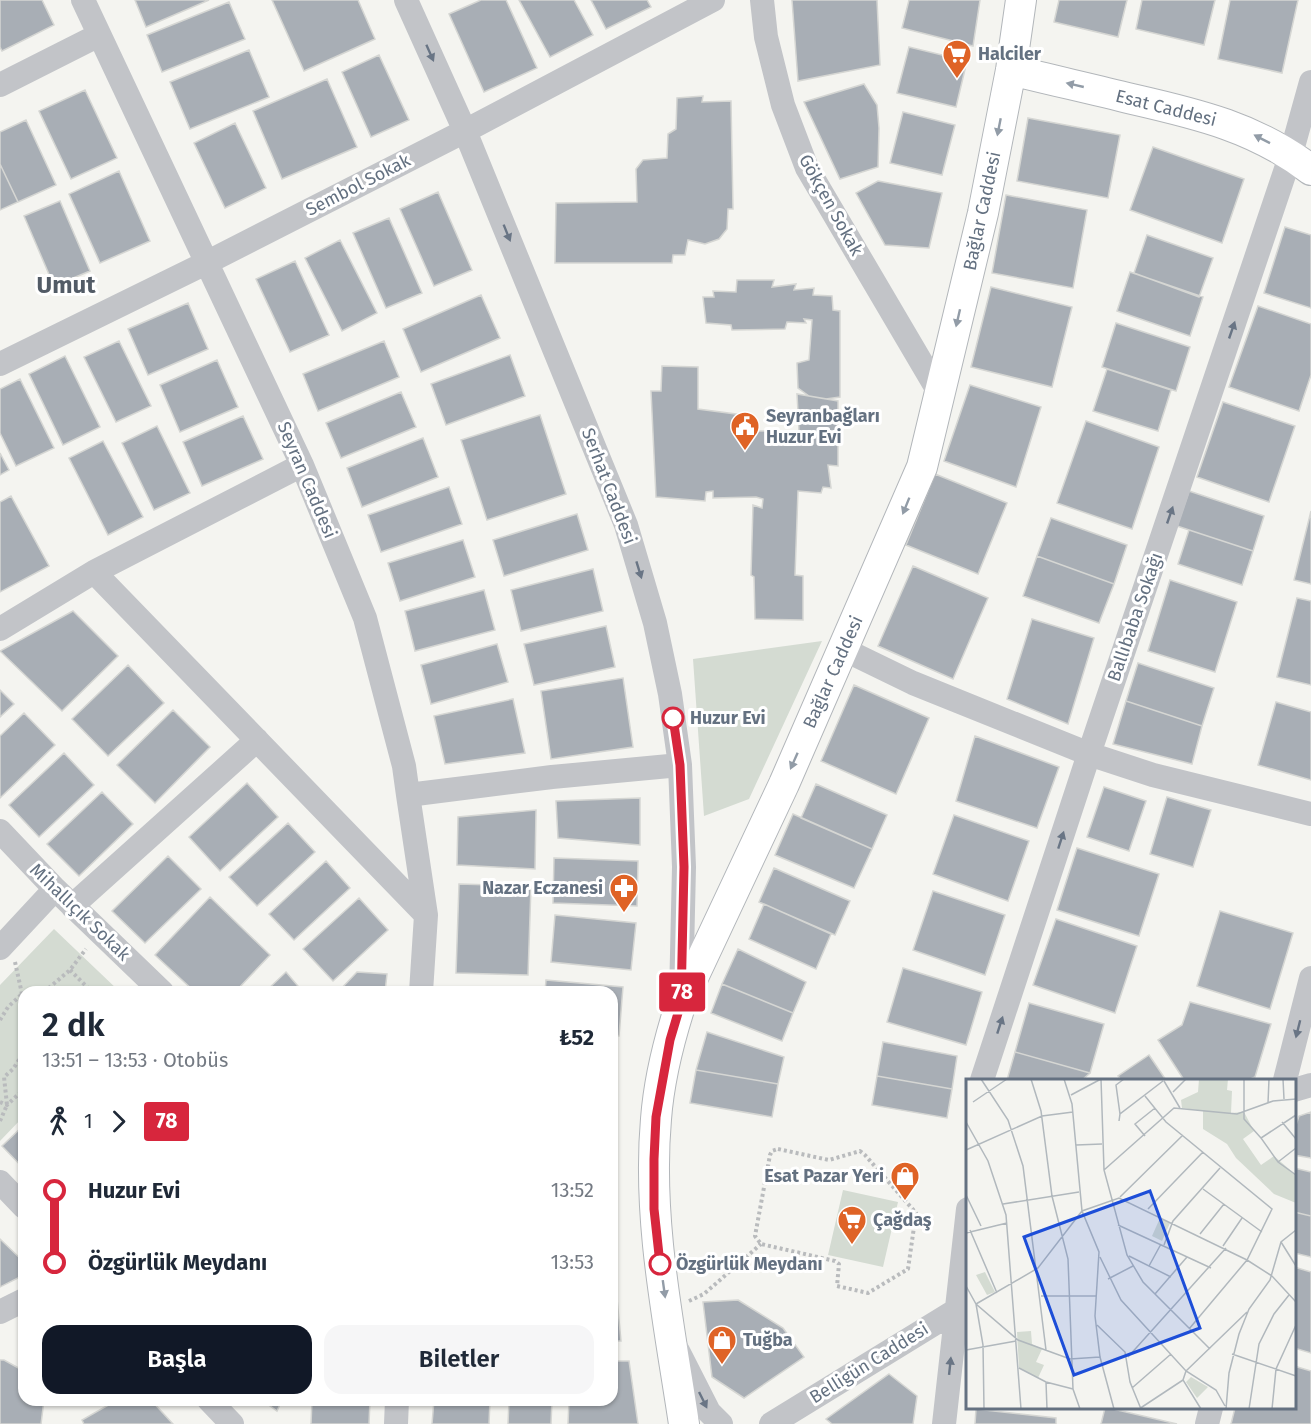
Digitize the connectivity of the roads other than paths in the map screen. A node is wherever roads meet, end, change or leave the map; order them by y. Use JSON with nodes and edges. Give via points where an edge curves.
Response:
{"nodes":[{"id":1,"x":83,"y":0,"type":"edge"},
{"id":2,"x":406,"y":0,"type":"edge"},
{"id":3,"x":713,"y":0,"type":"edge"},
{"id":4,"x":762,"y":0,"type":"edge"},
{"id":5,"x":1021,"y":0,"type":"edge"},
{"id":6,"x":99,"y":35,"type":"junction"},
{"id":7,"x":1011,"y":70,"type":"junction"},
{"id":8,"x":1311,"y":82,"type":"edge"},
{"id":9,"x":0,"y":85,"type":"edge"},
{"id":10,"x":465,"y":131,"type":"junction"},
{"id":11,"x":1301,"y":162,"type":"edge"},
{"id":12,"x":208,"y":262,"type":"junction"},
{"id":13,"x":0,"y":364,"type":"edge"},
{"id":14,"x":940,"y":394,"type":"junction"},
{"id":15,"x":302,"y":465,"type":"junction"},
{"id":16,"x":94,"y":572,"type":"junction"},
{"id":17,"x":0,"y":629,"type":"edge"},
{"id":18,"x":843,"y":649,"type":"junction"},
{"id":19,"x":257,"y":740,"type":"junction"},
{"id":20,"x":1089,"y":754,"type":"junction"},
{"id":21,"x":680,"y":765,"type":"junction"},
{"id":22,"x":408,"y":795,"type":"junction"},
{"id":23,"x":1311,"y":814,"type":"edge"},
{"id":24,"x":0,"y":831,"type":"edge"},
{"id":25,"x":63,"y":897,"type":"junction"},
{"id":26,"x":426,"y":915,"type":"junction"},
{"id":27,"x":0,"y":948,"type":"edge"},
{"id":28,"x":1311,"y":978,"type":"edge"},
{"id":29,"x":156,"y":986,"type":"edge"},
{"id":30,"x":421,"y":986,"type":"edge"},
{"id":31,"x":681,"y":1003,"type":"junction"},
{"id":32,"x":982,"y":1079,"type":"edge"},
{"id":33,"x":1285,"y":1079,"type":"edge"},
{"id":34,"x":1311,"y":1085,"type":"edge"},
{"id":35,"x":1296,"y":1089,"type":"edge"},
{"id":36,"x":0,"y":1182,"type":"edge"},
{"id":37,"x":18,"y":1201,"type":"edge"},
{"id":38,"x":966,"y":1241,"type":"edge"},
{"id":39,"x":18,"y":1303,"type":"edge"},
{"id":40,"x":962,"y":1306,"type":"edge"},
{"id":41,"x":0,"y":1312,"type":"edge"},
{"id":42,"x":669,"y":1324,"type":"junction"},
{"id":43,"x":215,"y":1406,"type":"edge"},
{"id":44,"x":397,"y":1406,"type":"edge"},
{"id":45,"x":1211,"y":1409,"type":"edge"},
{"id":46,"x":232,"y":1424,"type":"edge"},
{"id":47,"x":396,"y":1424,"type":"edge"},
{"id":48,"x":684,"y":1424,"type":"edge"},
{"id":49,"x":721,"y":1424,"type":"edge"},
{"id":50,"x":771,"y":1424,"type":"edge"},
{"id":51,"x":944,"y":1424,"type":"edge"},
{"id":52,"x":1207,"y":1424,"type":"edge"}],
"edges":[{"from":1,"to":6,"type":"street","name":"Seyran Caddesi"},
{"from":2,"to":10,"type":"street","name":"Serhat Caddesi","one_way":true},
{"from":3,"to":10,"type":"street","name":"Sembol Sokak"},
{"from":4,"to":14,"type":"street","name":"Gökçen Sokak","via":[[766,37],[783,105],[807,168]]},
{"from":5,"to":7,"type":"main road","name":"Bağlar Caddesi"},
{"from":6,"to":9,"type":"street"},
{"from":6,"to":12,"type":"street","name":"Seyran Caddesi"},
{"from":11,"to":7,"type":"main road","name":"Esat Caddesi","one_way":true,"via":[[1242,129],[1203,116]]},
{"from":7,"to":14,"type":"main road","name":"Bağlar Caddesi","one_way":true,"via":[[983,213]]},
{"from":8,"to":11,"type":"street","name":"Ballıbaba Sokağı"},
{"from":10,"to":12,"type":"street","name":"Sembol Sokak"},
{"from":10,"to":21,"type":"street","name":"Serhat Caddesi","one_way":true,"via":[[626,525],[655,623]]},
{"from":20,"to":11,"type":"street","name":"Ballıbaba Sokağı","one_way":true},
{"from":12,"to":13,"type":"street","name":"Sembol Sokak"},
{"from":12,"to":15,"type":"street","name":"Seyran Caddesi"},
{"from":14,"to":18,"type":"main road","name":"Bağlar Caddesi","one_way":true,"via":[[922,467]]},
{"from":15,"to":16,"type":"street"},
{"from":15,"to":22,"type":"street","name":"Seyran Caddesi","via":[[365,618]]},
{"from":16,"to":17,"type":"street"},
{"from":16,"to":19,"type":"street"},
{"from":18,"to":20,"type":"street"},
{"from":18,"to":31,"type":"main road","name":"Bağlar Caddesi","one_way":true},
{"from":19,"to":25,"type":"street"},
{"from":19,"to":26,"type":"street"},
{"from":20,"to":23,"type":"street","via":[[1153,775]]},
{"from":32,"to":20,"type":"street","name":"Ballıbaba Sokağı","one_way":true},
{"from":21,"to":22,"type":"street"},
{"from":21,"to":31,"type":"street","name":"Serhat Caddesi","via":[[684,867]]},
{"from":22,"to":26,"type":"street","name":"Seyran Caddesi"},
{"from":24,"to":25,"type":"street","name":"Mihallıçık Sokak"},
{"from":25,"to":27,"type":"street"},
{"from":25,"to":29,"type":"street","name":"Mihallıçık Sokak"},
{"from":26,"to":30,"type":"street","name":"Seyran Caddesi"},
{"from":28,"to":33,"type":"street","one_way":true},
{"from":31,"to":42,"type":"main road","name":"Bağlar Caddesi","one_way":true,"via":[[663,1074],[654,1159],[654,1209]]},
{"from":34,"to":35,"type":"street"},
{"from":36,"to":37,"type":"street"},
{"from":38,"to":40,"type":"street"},
{"from":39,"to":41,"type":"street"},
{"from":40,"to":50,"type":"street","name":"Belligün Caddesi"},
{"from":51,"to":40,"type":"street","one_way":true},
{"from":42,"to":48,"type":"main road","name":"Bağlar Caddesi"},
{"from":42,"to":49,"type":"street","name":"Bağlar Caddesi","one_way":true,"via":[[709,1412]]},
{"from":43,"to":46,"type":"street"},
{"from":44,"to":47,"type":"street"},
{"from":45,"to":52,"type":"street"}]}
